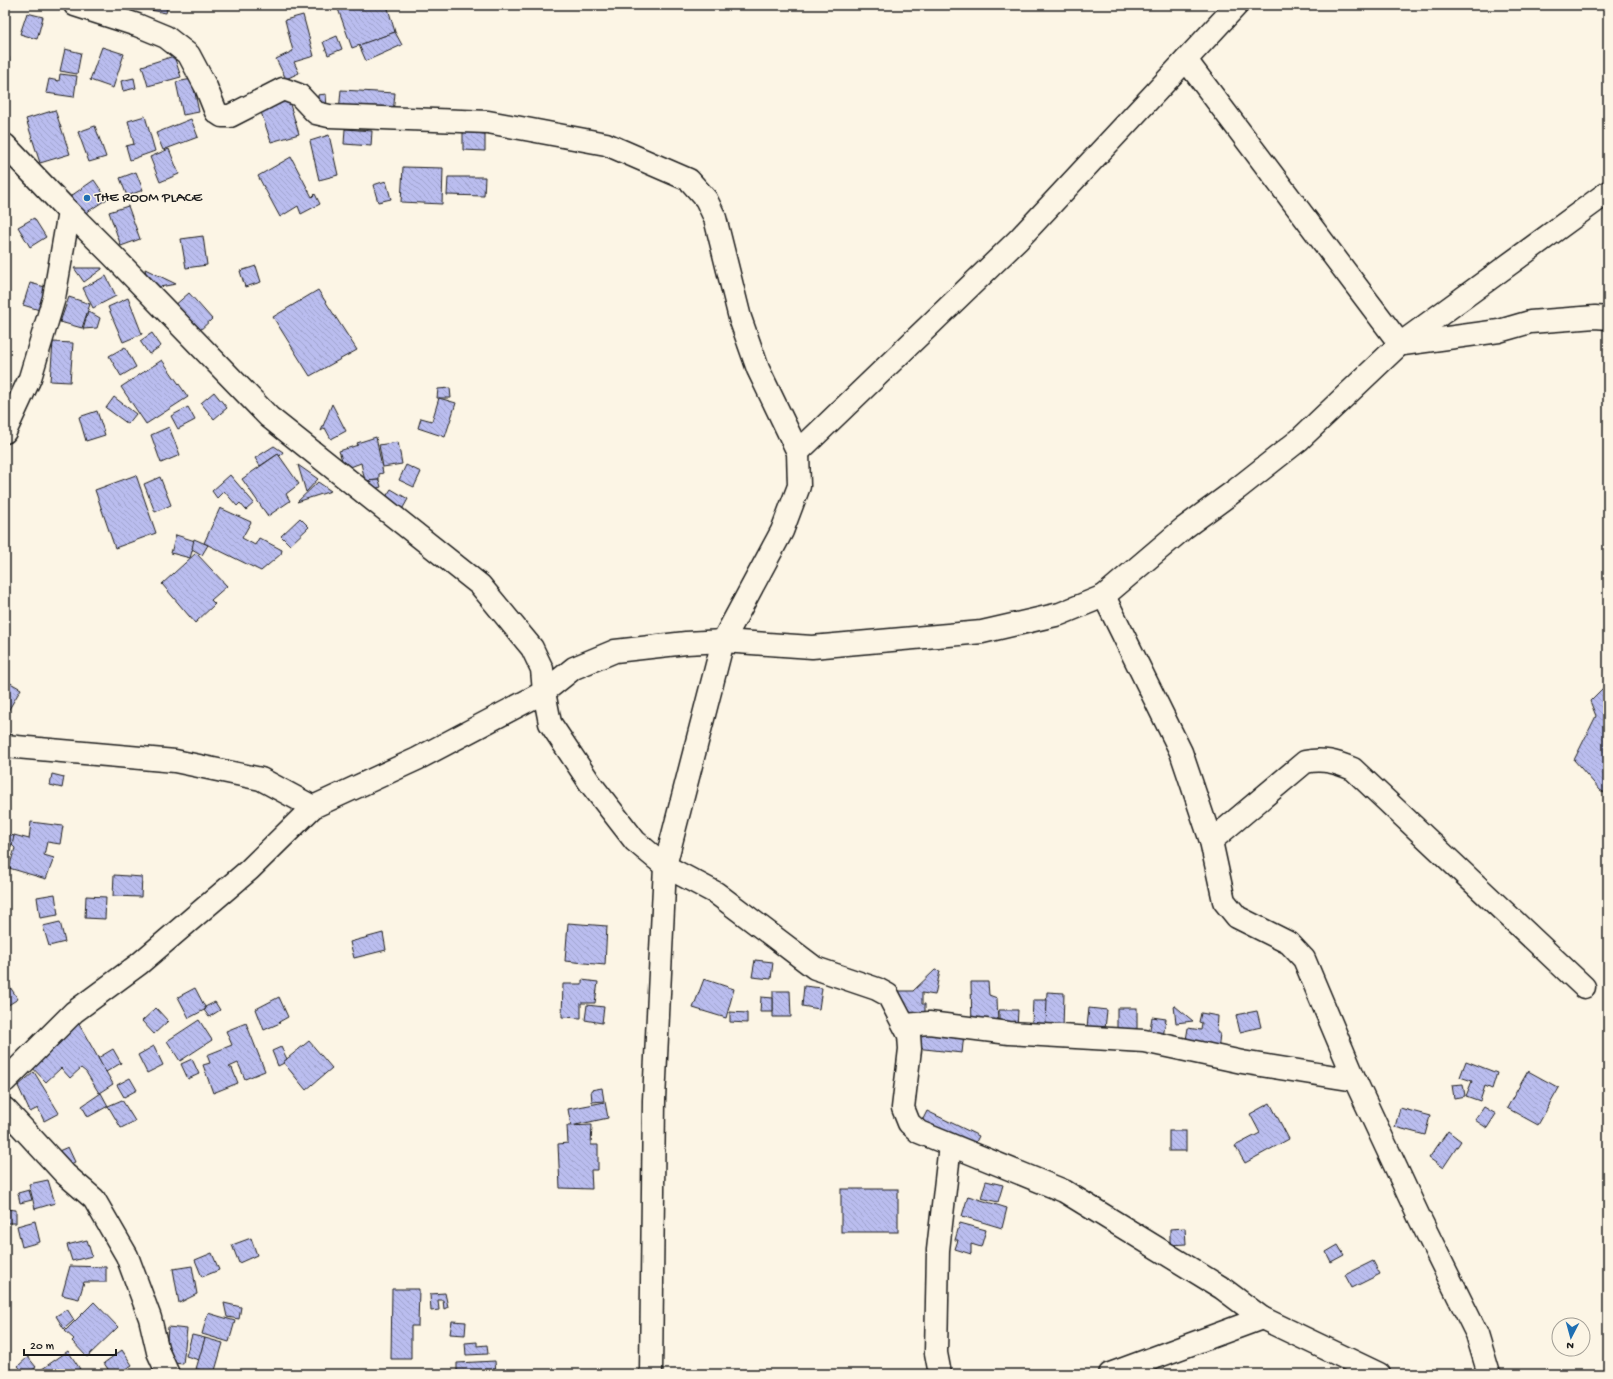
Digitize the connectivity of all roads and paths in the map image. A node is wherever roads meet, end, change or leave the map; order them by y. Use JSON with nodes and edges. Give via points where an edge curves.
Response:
{"nodes":[{"id":1,"x":75,"y":5,"type":"edge"},
{"id":2,"x":1237,"y":5,"type":"edge"},
{"id":3,"x":1186,"y":60,"type":"junction"},
{"id":4,"x":5,"y":145,"type":"edge"},
{"id":5,"x":1608,"y":192,"type":"edge"},
{"id":6,"x":69,"y":212,"type":"junction"},
{"id":7,"x":1608,"y":318,"type":"edge"},
{"id":8,"x":1400,"y":344,"type":"junction"},
{"id":9,"x":5,"y":432,"type":"edge"},
{"id":10,"x":798,"y":452,"type":"junction"},
{"id":11,"x":1104,"y":596,"type":"junction"},
{"id":12,"x":722,"y":641,"type":"junction"},
{"id":13,"x":544,"y":692,"type":"junction"},
{"id":14,"x":5,"y":746,"type":"edge"},
{"id":15,"x":313,"y":807,"type":"junction"},
{"id":16,"x":1211,"y":841,"type":"junction"},
{"id":17,"x":665,"y":866,"type":"junction"},
{"id":18,"x":1584,"y":987,"type":"dead end"},
{"id":19,"x":905,"y":1025,"type":"junction"},
{"id":20,"x":1355,"y":1080,"type":"junction"},
{"id":21,"x":5,"y":1081,"type":"edge"},
{"id":22,"x":5,"y":1109,"type":"edge"},
{"id":23,"x":950,"y":1145,"type":"junction"},
{"id":24,"x":1262,"y":1318,"type":"junction"},
{"id":25,"x":168,"y":1374,"type":"edge"},
{"id":26,"x":651,"y":1374,"type":"edge"},
{"id":27,"x":940,"y":1374,"type":"edge"},
{"id":28,"x":1110,"y":1374,"type":"edge"},
{"id":29,"x":1379,"y":1374,"type":"edge"},
{"id":30,"x":1489,"y":1374,"type":"edge"}],
"edges":[{"from":1,"to":10,"type":"street","via":[[166,36],[189,55],[216,112],[222,116],[230,116],[283,89],[299,95],[316,113],[329,116],[488,122],[606,144],[689,180],[706,199],[715,218],[740,318],[758,369]]},
{"from":2,"to":3,"type":"street"},
{"from":3,"to":8,"type":"street"},
{"from":3,"to":10,"type":"street","via":[[1018,240]]},
{"from":4,"to":6,"type":"street"},
{"from":5,"to":8,"type":"street"},
{"from":6,"to":9,"type":"street","via":[[54,298],[30,378]]},
{"from":6,"to":13,"type":"street","via":[[269,417],[480,585],[532,648],[542,669]]},
{"from":7,"to":8,"type":"street","via":[[1530,322],[1499,331]]},
{"from":8,"to":11,"type":"street","via":[[1299,440],[1184,528]]},
{"from":10,"to":12,"type":"street","via":[[799,486],[782,532]]},
{"from":11,"to":12,"type":"street","via":[[1060,614],[982,632],[812,648]]},
{"from":11,"to":16,"type":"street","via":[[1181,752]]},
{"from":12,"to":13,"type":"street","via":[[615,652],[574,668]]},
{"from":12,"to":17,"type":"street"},
{"from":13,"to":15,"type":"street","via":[[417,759]]},
{"from":13,"to":17,"type":"street","via":[[550,723],[590,783],[636,842]]},
{"from":14,"to":15,"type":"street","via":[[175,761],[261,779]]},
{"from":15,"to":21,"type":"street","via":[[249,870],[151,954],[74,1012]]},
{"from":16,"to":18,"type":"street","via":[[1305,762],[1333,761],[1353,769]]},
{"from":16,"to":20,"type":"street","via":[[1224,901],[1237,917],[1289,943],[1304,959]]},
{"from":17,"to":19,"type":"street","via":[[716,893],[815,968],[888,995]]},
{"from":17,"to":26,"type":"street","via":[[654,1100]]},
{"from":19,"to":20,"type":"street","via":[[929,1023],[1009,1033],[1144,1041],[1242,1062]]},
{"from":19,"to":23,"type":"street","via":[[909,1034],[910,1050],[903,1108],[909,1123],[919,1132]]},
{"from":20,"to":30,"type":"street","via":[[1419,1218],[1477,1334]]},
{"from":22,"to":25,"type":"street","via":[[65,1174],[94,1199],[127,1256],[150,1318],[158,1352]]},
{"from":23,"to":24,"type":"street","via":[[1064,1191],[1222,1288]]},
{"from":23,"to":27,"type":"street","via":[[938,1250],[936,1353]]},
{"from":24,"to":28,"type":"street"},
{"from":24,"to":29,"type":"street"}]}
